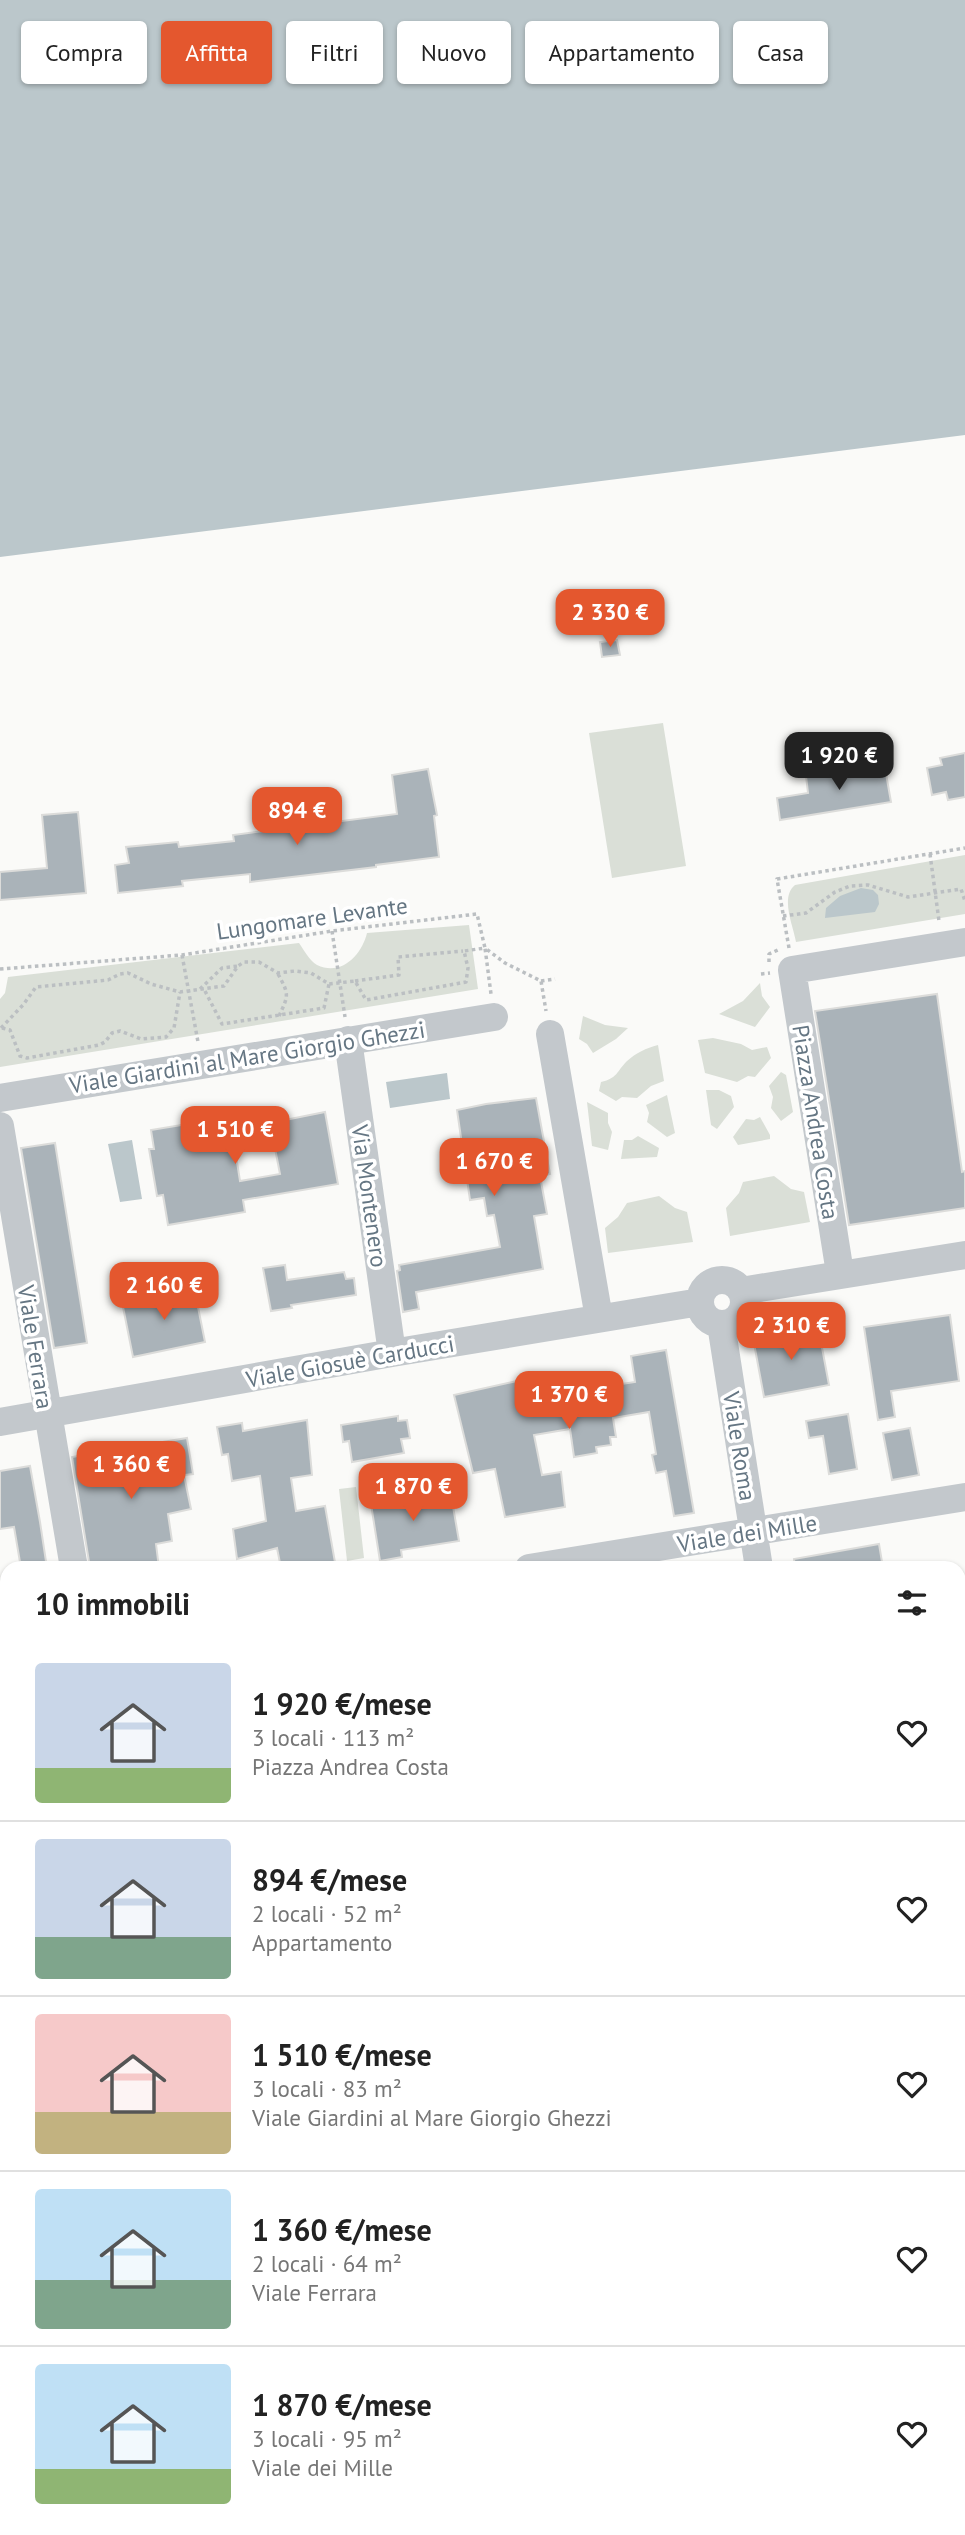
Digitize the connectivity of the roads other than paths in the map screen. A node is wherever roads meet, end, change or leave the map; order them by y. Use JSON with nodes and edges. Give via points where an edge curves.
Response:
{"nodes":[{"id":1,"x":954,"y":944,"type":"edge"},
{"id":2,"x":495,"y":1017,"type":"road end"},
{"id":3,"x":550,"y":1034,"type":"road end"},
{"id":4,"x":348,"y":1040,"type":"junction"},
{"id":5,"x":0,"y":1098,"type":"edge"},
{"id":6,"x":0,"y":1126,"type":"edge"},
{"id":7,"x":965,"y":1255,"type":"edge"},
{"id":8,"x":840,"y":1273,"type":"junction"},
{"id":9,"x":741,"y":1291,"type":"junction"},
{"id":10,"x":700,"y":1302,"type":"junction"},
{"id":11,"x":599,"y":1318,"type":"junction"},
{"id":12,"x":721,"y":1324,"type":"junction"},
{"id":13,"x":392,"y":1353,"type":"junction"},
{"id":14,"x":47,"y":1414,"type":"junction"},
{"id":15,"x":0,"y":1422,"type":"edge"},
{"id":16,"x":965,"y":1497,"type":"edge"},
{"id":17,"x":753,"y":1532,"type":"junction"},
{"id":18,"x":73,"y":1561,"type":"edge"},
{"id":19,"x":573,"y":1561,"type":"edge"},
{"id":20,"x":759,"y":1561,"type":"edge"}],
"edges":[{"from":1,"to":8,"type":"street","name":"Piazza Andrea Costa","via":[[792,970]]},
{"from":2,"to":4,"type":"street","name":"Viale Giardini al Mare Giorgio Ghezzi"},
{"from":3,"to":11,"type":"street"},
{"from":4,"to":5,"type":"street","name":"Viale Giardini al Mare Giorgio Ghezzi"},
{"from":4,"to":13,"type":"street","name":"Via Montenero"},
{"from":6,"to":14,"type":"street","name":"Viale Ferrara"},
{"from":7,"to":8,"type":"street"},
{"from":8,"to":9,"type":"street"},
{"from":9,"to":10,"type":"street","via":[[730,1281],[716,1280],[704,1289]]},
{"from":9,"to":12,"type":"street","via":[[744,1303],[739,1316]]},
{"from":10,"to":11,"type":"street","name":"Viale Giosuè Carducci"},
{"from":10,"to":12,"type":"street","via":[[709,1319]]},
{"from":11,"to":13,"type":"street","name":"Viale Giosuè Carducci"},
{"from":12,"to":17,"type":"street","name":"Viale Roma"},
{"from":13,"to":14,"type":"street","name":"Viale Giosuè Carducci"},
{"from":14,"to":15,"type":"street","name":"Viale Giosuè Carducci"},
{"from":14,"to":18,"type":"street","name":"Viale Ferrara"},
{"from":16,"to":17,"type":"street","name":"Viale dei Mille"},
{"from":17,"to":19,"type":"street","name":"Viale dei Mille"},
{"from":17,"to":20,"type":"street","name":"Viale Roma"}]}
